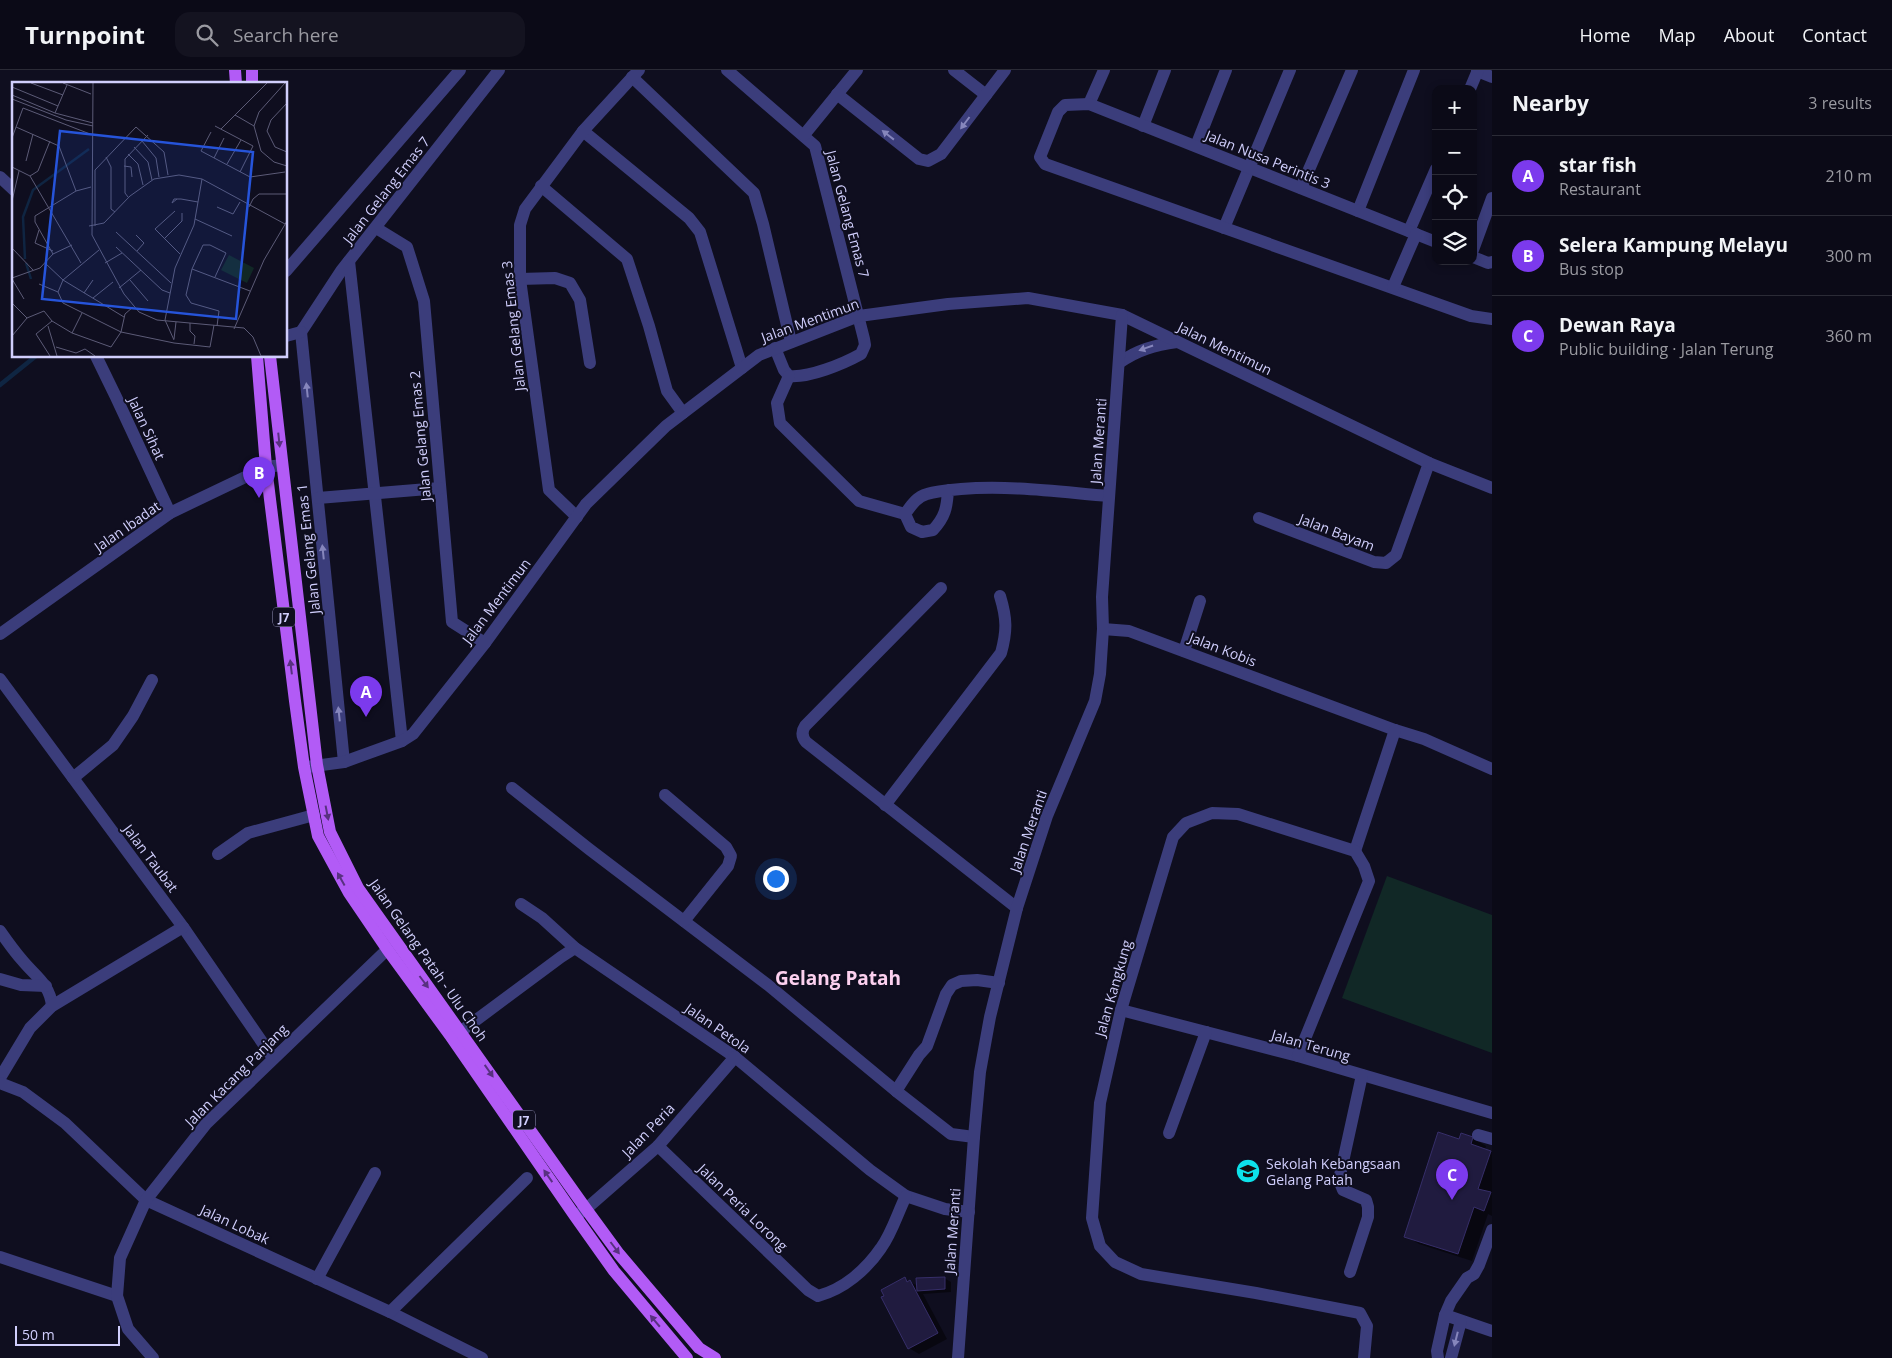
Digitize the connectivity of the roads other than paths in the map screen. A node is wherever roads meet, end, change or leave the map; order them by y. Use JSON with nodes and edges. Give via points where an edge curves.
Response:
{"nodes":[{"id":1,"x":460,"y":70,"type":"edge"},
{"id":2,"x":499,"y":70,"type":"edge"},
{"id":3,"x":727,"y":70,"type":"edge"},
{"id":4,"x":857,"y":70,"type":"edge"},
{"id":5,"x":954,"y":70,"type":"edge"},
{"id":6,"x":1005,"y":70,"type":"edge"},
{"id":7,"x":1104,"y":70,"type":"edge"},
{"id":8,"x":1165,"y":70,"type":"edge"},
{"id":9,"x":1226,"y":70,"type":"edge"},
{"id":10,"x":1290,"y":70,"type":"edge"},
{"id":11,"x":1352,"y":70,"type":"edge"},
{"id":12,"x":1414,"y":70,"type":"edge"},
{"id":13,"x":1477,"y":71,"type":"edge"},
{"id":14,"x":636,"y":73,"type":"edge"},
{"id":15,"x":1492,"y":78,"type":"edge"},
{"id":16,"x":1472,"y":85,"type":"edge"},
{"id":17,"x":837,"y":94,"type":"junction"},
{"id":18,"x":986,"y":95,"type":"junction"},
{"id":19,"x":1089,"y":104,"type":"junction"},
{"id":20,"x":1143,"y":126,"type":"junction"},
{"id":21,"x":582,"y":131,"type":"junction"},
{"id":22,"x":804,"y":136,"type":"junction"},
{"id":23,"x":1196,"y":146,"type":"junction"},
{"id":24,"x":1250,"y":168,"type":"junction"},
{"id":25,"x":1434,"y":175,"type":"edge"},
{"id":26,"x":0,"y":177,"type":"edge"},
{"id":27,"x":541,"y":186,"type":"junction"},
{"id":28,"x":12,"y":188,"type":"edge"},
{"id":29,"x":1301,"y":188,"type":"junction"},
{"id":30,"x":1492,"y":198,"type":"edge"},
{"id":31,"x":1358,"y":211,"type":"junction"},
{"id":32,"x":376,"y":228,"type":"junction"},
{"id":33,"x":1224,"y":228,"type":"junction"},
{"id":34,"x":1413,"y":233,"type":"junction"},
{"id":35,"x":1477,"y":239,"type":"edge"},
{"id":36,"x":1432,"y":240,"type":"edge"},
{"id":37,"x":1477,"y":258,"type":"edge"},
{"id":38,"x":349,"y":261,"type":"junction"},
{"id":39,"x":1492,"y":262,"type":"edge"},
{"id":40,"x":288,"y":269,"type":"edge"},
{"id":41,"x":520,"y":279,"type":"junction"},
{"id":42,"x":1393,"y":288,"type":"junction"},
{"id":43,"x":1122,"y":315,"type":"junction"},
{"id":44,"x":859,"y":316,"type":"junction"},
{"id":45,"x":1492,"y":319,"type":"edge"},
{"id":46,"x":301,"y":332,"type":"junction"},
{"id":47,"x":288,"y":335,"type":"edge"},
{"id":48,"x":791,"y":342,"type":"junction"},
{"id":49,"x":1177,"y":342,"type":"junction"},
{"id":50,"x":775,"y":348,"type":"junction"},
{"id":51,"x":97,"y":358,"type":"edge"},
{"id":52,"x":258,"y":358,"type":"edge"},
{"id":53,"x":270,"y":358,"type":"edge"},
{"id":54,"x":590,"y":362,"type":"dead end"},
{"id":55,"x":1119,"y":363,"type":"junction"},
{"id":56,"x":742,"y":368,"type":"junction"},
{"id":57,"x":789,"y":376,"type":"junction"},
{"id":58,"x":683,"y":413,"type":"junction"},
{"id":59,"x":1429,"y":463,"type":"junction"},
{"id":60,"x":282,"y":465,"type":"junction"},
{"id":61,"x":266,"y":467,"type":"junction"},
{"id":62,"x":440,"y":488,"type":"junction"},
{"id":63,"x":1492,"y":488,"type":"edge"},
{"id":64,"x":948,"y":490,"type":"junction"},
{"id":65,"x":375,"y":493,"type":"junction"},
{"id":66,"x":1109,"y":496,"type":"junction"},
{"id":67,"x":318,"y":498,"type":"junction"},
{"id":68,"x":170,"y":514,"type":"junction"},
{"id":69,"x":905,"y":514,"type":"junction"},
{"id":70,"x":577,"y":517,"type":"junction"},
{"id":71,"x":1259,"y":518,"type":"dead end"},
{"id":72,"x":941,"y":588,"type":"dead end"},
{"id":73,"x":1000,"y":596,"type":"dead end"},
{"id":74,"x":1200,"y":601,"type":"dead end"},
{"id":75,"x":1103,"y":629,"type":"junction"},
{"id":76,"x":0,"y":634,"type":"edge"},
{"id":77,"x":485,"y":643,"type":"junction"},
{"id":78,"x":1184,"y":651,"type":"junction"},
{"id":79,"x":0,"y":680,"type":"edge"},
{"id":80,"x":152,"y":680,"type":"dead end"},
{"id":81,"x":1395,"y":730,"type":"junction"},
{"id":82,"x":402,"y":741,"type":"junction"},
{"id":83,"x":344,"y":762,"type":"junction"},
{"id":84,"x":317,"y":765,"type":"junction"},
{"id":85,"x":304,"y":767,"type":"junction"},
{"id":86,"x":1492,"y":769,"type":"edge"},
{"id":87,"x":73,"y":778,"type":"junction"},
{"id":88,"x":512,"y":788,"type":"dead end"},
{"id":89,"x":665,"y":795,"type":"dead end"},
{"id":90,"x":885,"y":805,"type":"junction"},
{"id":91,"x":314,"y":815,"type":"junction"},
{"id":92,"x":1355,"y":851,"type":"junction"},
{"id":93,"x":218,"y":854,"type":"dead end"},
{"id":94,"x":522,"y":904,"type":"dead end"},
{"id":95,"x":1017,"y":908,"type":"junction"},
{"id":96,"x":684,"y":921,"type":"junction"},
{"id":97,"x":183,"y":927,"type":"junction"},
{"id":98,"x":0,"y":931,"type":"edge"},
{"id":99,"x":391,"y":946,"type":"junction"},
{"id":100,"x":575,"y":948,"type":"junction"},
{"id":101,"x":0,"y":979,"type":"edge"},
{"id":102,"x":1000,"y":983,"type":"junction"},
{"id":103,"x":46,"y":986,"type":"junction"},
{"id":104,"x":52,"y":1006,"type":"junction"},
{"id":105,"x":1121,"y":1010,"type":"junction"},
{"id":106,"x":1206,"y":1032,"type":"junction"},
{"id":107,"x":457,"y":1035,"type":"junction"},
{"id":108,"x":1298,"y":1056,"type":"junction"},
{"id":109,"x":734,"y":1057,"type":"junction"},
{"id":110,"x":273,"y":1058,"type":"junction"},
{"id":111,"x":1362,"y":1075,"type":"junction"},
{"id":112,"x":0,"y":1078,"type":"edge"},
{"id":113,"x":0,"y":1083,"type":"edge"},
{"id":114,"x":896,"y":1091,"type":"junction"},
{"id":115,"x":1492,"y":1113,"type":"edge"},
{"id":116,"x":1169,"y":1133,"type":"dead end"},
{"id":117,"x":1478,"y":1135,"type":"dead end"},
{"id":118,"x":974,"y":1137,"type":"junction"},
{"id":119,"x":1492,"y":1139,"type":"edge"},
{"id":120,"x":658,"y":1146,"type":"junction"},
{"id":121,"x":375,"y":1173,"type":"dead end"},
{"id":122,"x":527,"y":1178,"type":"dead end"},
{"id":123,"x":906,"y":1196,"type":"junction"},
{"id":124,"x":146,"y":1200,"type":"junction"},
{"id":125,"x":968,"y":1212,"type":"junction"},
{"id":126,"x":581,"y":1213,"type":"junction"},
{"id":127,"x":1492,"y":1230,"type":"edge"},
{"id":128,"x":0,"y":1257,"type":"edge"},
{"id":129,"x":1350,"y":1272,"type":"dead end"},
{"id":130,"x":317,"y":1279,"type":"junction"},
{"id":131,"x":117,"y":1296,"type":"junction"},
{"id":132,"x":390,"y":1312,"type":"junction"},
{"id":133,"x":1445,"y":1315,"type":"junction"},
{"id":134,"x":1461,"y":1321,"type":"junction"},
{"id":135,"x":1492,"y":1331,"type":"edge"},
{"id":136,"x":699,"y":1348,"type":"junction"},
{"id":137,"x":153,"y":1358,"type":"edge"},
{"id":138,"x":482,"y":1358,"type":"edge"},
{"id":139,"x":688,"y":1358,"type":"edge"},
{"id":140,"x":714,"y":1358,"type":"edge"},
{"id":141,"x":958,"y":1358,"type":"edge"},
{"id":142,"x":1364,"y":1358,"type":"edge"},
{"id":143,"x":1438,"y":1358,"type":"edge"},
{"id":144,"x":1452,"y":1358,"type":"edge"}],
"edges":[{"from":1,"to":40,"type":"street"},
{"from":2,"to":32,"type":"street","name":"Jalan Gelang Emas 7"},
{"from":3,"to":22,"type":"street","name":"Jalan Gelang Emas 7"},
{"from":4,"to":17,"type":"street"},
{"from":5,"to":18,"type":"street"},
{"from":6,"to":18,"type":"street"},
{"from":7,"to":19,"type":"street"},
{"from":8,"to":20,"type":"street"},
{"from":9,"to":23,"type":"street"},
{"from":10,"to":24,"type":"street"},
{"from":11,"to":29,"type":"street"},
{"from":12,"to":31,"type":"street"},
{"from":13,"to":15,"type":"street"},
{"from":13,"to":16,"type":"street"},
{"from":14,"to":21,"type":"street","name":"Jalan Gelang Emas 3"},
{"from":14,"to":48,"type":"street","via":[[754,193]]},
{"from":18,"to":17,"type":"street","one_way":true,"via":[[941,154],[928,162],[919,159]]},
{"from":17,"to":22,"type":"street"},
{"from":19,"to":20,"type":"street","name":"Jalan Nusa Perintis 3"},
{"from":19,"to":33,"type":"street","via":[[1065,105],[1058,112],[1040,157],[1045,164]]},
{"from":20,"to":23,"type":"street","name":"Jalan Nusa Perintis 3"},
{"from":21,"to":27,"type":"street","name":"Jalan Gelang Emas 3"},
{"from":21,"to":56,"type":"street","via":[[689,218],[700,232]]},
{"from":22,"to":44,"type":"street","name":"Jalan Gelang Emas 7","via":[[815,146]]},
{"from":23,"to":24,"type":"street","name":"Jalan Nusa Perintis 3"},
{"from":24,"to":29,"type":"street","name":"Jalan Nusa Perintis 3"},
{"from":24,"to":33,"type":"street"},
{"from":25,"to":34,"type":"street"},
{"from":26,"to":28,"type":"street"},
{"from":27,"to":41,"type":"street","name":"Jalan Gelang Emas 3","via":[[524,209],[520,225]]},
{"from":27,"to":58,"type":"street","via":[[627,259],[650,326],[667,391]]},
{"from":29,"to":31,"type":"street","name":"Jalan Nusa Perintis 3"},
{"from":30,"to":35,"type":"street"},
{"from":31,"to":34,"type":"street","name":"Jalan Nusa Perintis 3"},
{"from":32,"to":38,"type":"street","name":"Jalan Gelang Emas 7"},
{"from":32,"to":62,"type":"street","name":"Jalan Gelang Emas 2","via":[[407,247],[424,301]]},
{"from":33,"to":42,"type":"street"},
{"from":34,"to":36,"type":"street","name":"Jalan Nusa Perintis 3"},
{"from":34,"to":42,"type":"street"},
{"from":37,"to":39,"type":"street"},
{"from":38,"to":46,"type":"street","name":"Jalan Gelang Emas 7"},
{"from":38,"to":65,"type":"street"},
{"from":41,"to":54,"type":"street","via":[[555,278],[570,283],[580,300]]},
{"from":41,"to":70,"type":"street","name":"Jalan Gelang Emas 3","via":[[549,490]]},
{"from":42,"to":45,"type":"street","via":[[1471,316]]},
{"from":43,"to":44,"type":"street","name":"Jalan Mentimun","via":[[1028,298],[948,304]]},
{"from":43,"to":49,"type":"street","name":"Jalan Mentimun"},
{"from":43,"to":55,"type":"street","name":"Jalan Meranti"},
{"from":44,"to":48,"type":"street","name":"Jalan Mentimun"},
{"from":44,"to":57,"type":"street","name":"Jalan Gelang Emas 7","via":[[864,339],[862,354],[800,377]]},
{"from":46,"to":47,"type":"street"},
{"from":67,"to":46,"type":"street","name":"Jalan Gelang Emas 1","one_way":true},
{"from":48,"to":50,"type":"street","name":"Jalan Mentimun"},
{"from":49,"to":55,"type":"street","one_way":true,"via":[[1132,353]]},
{"from":49,"to":59,"type":"street","name":"Jalan Mentimun"},
{"from":50,"to":56,"type":"street","name":"Jalan Mentimun"},
{"from":50,"to":57,"type":"street"},
{"from":51,"to":68,"type":"street","name":"Jalan Sihat"},
{"from":52,"to":61,"type":"main road","name":"Jalan Gelang Patah - Ulu Choh","number":"J7"},
{"from":53,"to":60,"type":"main road","name":"Jalan Gelang Patah - Ulu Choh","number":"J7","one_way":true},
{"from":55,"to":66,"type":"street","name":"Jalan Meranti"},
{"from":56,"to":58,"type":"street","name":"Jalan Mentimun"},
{"from":57,"to":69,"type":"street","via":[[777,403],[780,423],[859,500]]},
{"from":58,"to":70,"type":"street","name":"Jalan Mentimun","via":[[599,491]]},
{"from":59,"to":63,"type":"street","name":"Jalan Mentimun"},
{"from":59,"to":71,"type":"street","name":"Jalan Bayam","via":[[1396,555],[1386,563],[1374,562]]},
{"from":60,"to":61,"type":"street","name":"Jalan Ibadat"},
{"from":60,"to":84,"type":"main road","name":"Jalan Gelang Patah - Ulu Choh","number":"J7"},
{"from":61,"to":68,"type":"street","name":"Jalan Ibadat"},
{"from":85,"to":61,"type":"main road","name":"Jalan Gelang Patah - Ulu Choh","number":"J7","one_way":true},
{"from":62,"to":65,"type":"street"},
{"from":62,"to":77,"type":"street","name":"Jalan Gelang Emas 2","via":[[452,622]]},
{"from":64,"to":66,"type":"street","via":[[978,488]]},
{"from":64,"to":69,"type":"street","via":[[926,494]]},
{"from":64,"to":69,"type":"street","via":[[948,505],[942,521],[933,530],[922,532],[911,527]]},
{"from":65,"to":67,"type":"street"},
{"from":65,"to":82,"type":"street"},
{"from":66,"to":75,"type":"street","name":"Jalan Meranti"},
{"from":83,"to":67,"type":"street","name":"Jalan Gelang Emas 1","one_way":true},
{"from":68,"to":76,"type":"street","name":"Jalan Ibadat"},
{"from":70,"to":77,"type":"street","name":"Jalan Mentimun"},
{"from":72,"to":90,"type":"street","via":[[802,730],[806,742]]},
{"from":73,"to":90,"type":"street","via":[[1006,615],[1001,654]]},
{"from":74,"to":78,"type":"street"},
{"from":75,"to":78,"type":"street","name":"Jalan Kobis","via":[[1129,631]]},
{"from":75,"to":95,"type":"street","name":"Jalan Meranti","via":[[1095,701],[1047,816]]},
{"from":77,"to":82,"type":"street","name":"Jalan Mentimun","via":[[413,734]]},
{"from":78,"to":81,"type":"street","name":"Jalan Kobis"},
{"from":79,"to":87,"type":"street","name":"Jalan Taubat"},
{"from":80,"to":87,"type":"street","via":[[113,745]]},
{"from":81,"to":86,"type":"street","name":"Jalan Kobis"},
{"from":81,"to":92,"type":"street"},
{"from":82,"to":83,"type":"street","name":"Jalan Mentimun"},
{"from":83,"to":84,"type":"street","name":"Jalan Mentimun"},
{"from":84,"to":85,"type":"street","name":"Jalan Mentimun"},
{"from":84,"to":99,"type":"main road","name":"Jalan Gelang Patah - Ulu Choh","number":"J7","one_way":true,"via":[[330,832]]},
{"from":85,"to":91,"type":"main road","name":"Jalan Gelang Patah - Ulu Choh","number":"J7"},
{"from":87,"to":97,"type":"street","name":"Jalan Taubat"},
{"from":88,"to":96,"type":"street"},
{"from":89,"to":96,"type":"street","via":[[726,847],[731,856],[728,866]]},
{"from":90,"to":95,"type":"street"},
{"from":91,"to":93,"type":"street","via":[[248,833]]},
{"from":99,"to":91,"type":"main road","name":"Jalan Gelang Patah - Ulu Choh","number":"J7","one_way":true,"via":[[349,893],[318,836]]},
{"from":92,"to":105,"type":"street","name":"Jalan Kangkung","via":[[1238,814],[1212,812],[1186,823],[1173,836]]},
{"from":92,"to":108,"type":"street","via":[[1369,881]]},
{"from":94,"to":100,"type":"street","name":"Jalan Petola"},
{"from":95,"to":102,"type":"street","name":"Jalan Meranti"},
{"from":96,"to":114,"type":"street","via":[[768,985]]},
{"from":97,"to":104,"type":"street"},
{"from":97,"to":110,"type":"street","name":"Jalan Taubat"},
{"from":98,"to":103,"type":"street"},
{"from":99,"to":107,"type":"main road","name":"Jalan Gelang Patah - Ulu Choh","number":"J7"},
{"from":99,"to":110,"type":"street","name":"Jalan Kacang Panjang"},
{"from":100,"to":107,"type":"street"},
{"from":100,"to":109,"type":"street","name":"Jalan Petola"},
{"from":101,"to":103,"type":"street","via":[[21,985]]},
{"from":102,"to":114,"type":"street","via":[[977,980],[952,985],[927,1046]]},
{"from":102,"to":118,"type":"street","name":"Jalan Meranti","via":[[980,1072]]},
{"from":103,"to":104,"type":"street"},
{"from":104,"to":112,"type":"street","via":[[30,1028]]},
{"from":105,"to":106,"type":"street","name":"Jalan Terung"},
{"from":105,"to":142,"type":"street","name":"Jalan Kangkung","via":[[1100,1103],[1092,1218],[1100,1246],[1115,1262],[1141,1274],[1360,1313],[1366,1326]]},
{"from":106,"to":108,"type":"street","name":"Jalan Terung"},
{"from":106,"to":116,"type":"street"},
{"from":107,"to":126,"type":"main road","name":"Jalan Gelang Patah - Ulu Choh","number":"J7"},
{"from":108,"to":111,"type":"street","name":"Jalan Terung"},
{"from":109,"to":120,"type":"street","name":"Jalan Peria"},
{"from":109,"to":123,"type":"street","name":"Jalan Petola"},
{"from":110,"to":124,"type":"street","name":"Jalan Kacang Panjang","via":[[206,1124]]},
{"from":111,"to":115,"type":"street","name":"Jalan Terung"},
{"from":111,"to":129,"type":"street","via":[[1339,1180],[1343,1190],[1366,1200],[1368,1207],[1368,1217]]},
{"from":113,"to":124,"type":"street","name":"Jalan Lobak","via":[[23,1092],[65,1123]]},
{"from":114,"to":118,"type":"street","via":[[951,1134]]},
{"from":117,"to":119,"type":"street"},
{"from":118,"to":125,"type":"street","name":"Jalan Meranti"},
{"from":120,"to":123,"type":"street","name":"Jalan Peria Lorong","via":[[818,1296],[852,1280],[882,1248]]},
{"from":120,"to":126,"type":"street","name":"Jalan Peria"},
{"from":121,"to":130,"type":"street"},
{"from":122,"to":132,"type":"street"},
{"from":123,"to":125,"type":"street","name":"Jalan Petola","via":[[945,1209]]},
{"from":124,"to":130,"type":"street","name":"Jalan Lobak"},
{"from":124,"to":131,"type":"street","name":"Jalan Kacang Panjang","via":[[120,1258]]},
{"from":125,"to":141,"type":"street","name":"Jalan Meranti"},
{"from":126,"to":136,"type":"main road","name":"Jalan Gelang Patah - Ulu Choh","number":"J7","one_way":true},
{"from":139,"to":126,"type":"main road","name":"Jalan Gelang Patah - Ulu Choh","number":"J7","one_way":true,"via":[[614,1271]]},
{"from":127,"to":133,"type":"street","via":[[1479,1265],[1451,1301]]},
{"from":128,"to":131,"type":"street"},
{"from":130,"to":132,"type":"street","name":"Jalan Lobak"},
{"from":131,"to":137,"type":"street","name":"Jalan Kacang Panjang","via":[[128,1329]]},
{"from":132,"to":138,"type":"street","name":"Jalan Lobak"},
{"from":133,"to":134,"type":"street"},
{"from":133,"to":143,"type":"street"},
{"from":134,"to":135,"type":"street"},
{"from":134,"to":144,"type":"street","one_way":true},
{"from":136,"to":139,"type":"street"},
{"from":136,"to":140,"type":"main road","name":"Jalan Gelang Patah - Ulu Choh","number":"J7"}]}
